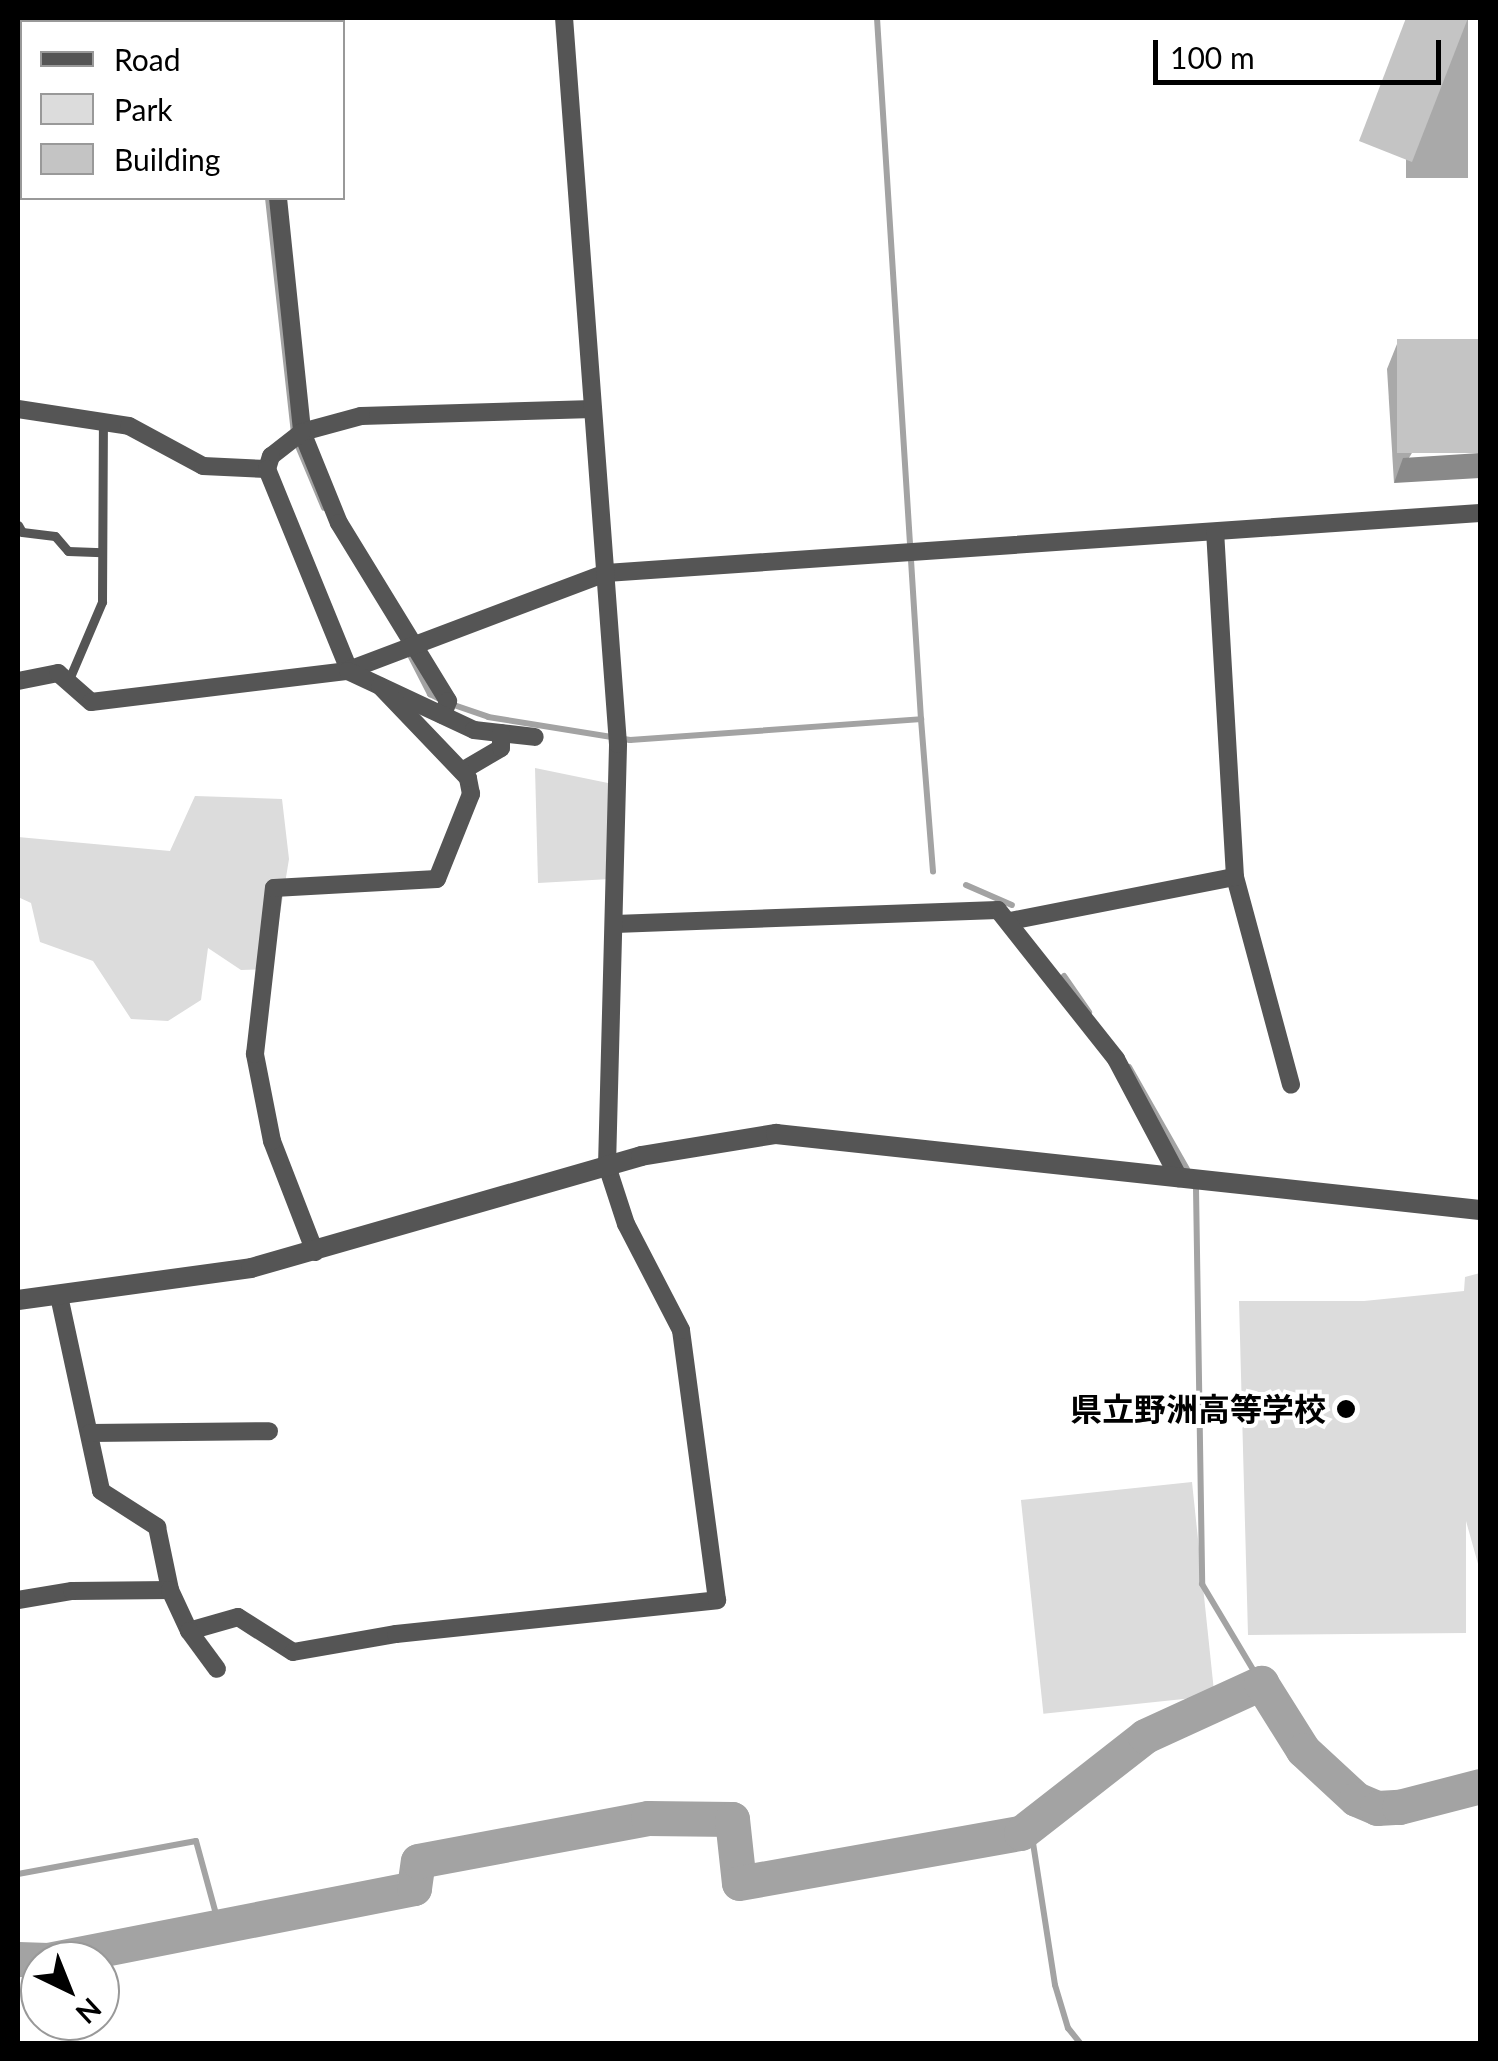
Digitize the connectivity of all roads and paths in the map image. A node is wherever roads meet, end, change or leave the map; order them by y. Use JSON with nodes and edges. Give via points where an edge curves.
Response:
{"nodes":[{"id":1,"x":564,"y":18,"type":"edge"},
{"id":2,"x":278,"y":200,"type":"edge"},
{"id":3,"x":18,"y":409,"type":"edge"},
{"id":4,"x":593,"y":409,"type":"junction"},
{"id":5,"x":103,"y":420,"type":"junction"},
{"id":6,"x":302,"y":432,"type":"junction"},
{"id":7,"x":267,"y":469,"type":"junction"},
{"id":8,"x":1480,"y":513,"type":"edge"},
{"id":9,"x":18,"y":525,"type":"edge"},
{"id":10,"x":1215,"y":533,"type":"junction"},
{"id":11,"x":102,"y":552,"type":"junction"},
{"id":12,"x":606,"y":573,"type":"junction"},
{"id":13,"x":415,"y":644,"type":"junction"},
{"id":14,"x":70,"y":676,"type":"junction"},
{"id":15,"x":18,"y":681,"type":"edge"},
{"id":16,"x":380,"y":686,"type":"junction"},
{"id":17,"x":443,"y":715,"type":"junction"},
{"id":18,"x":501,"y":733,"type":"junction"},
{"id":19,"x":535,"y":737,"type":"dead end"},
{"id":20,"x":462,"y":771,"type":"junction"},
{"id":21,"x":1235,"y":877,"type":"junction"},
{"id":22,"x":1010,"y":921,"type":"junction"},
{"id":23,"x":615,"y":924,"type":"junction"},
{"id":24,"x":1291,"y":1085,"type":"dead end"},
{"id":25,"x":606,"y":1166,"type":"junction"},
{"id":26,"x":1179,"y":1178,"type":"junction"},
{"id":27,"x":1480,"y":1210,"type":"edge"},
{"id":28,"x":316,"y":1252,"type":"junction"},
{"id":29,"x":59,"y":1296,"type":"junction"},
{"id":30,"x":18,"y":1300,"type":"edge"},
{"id":31,"x":268,"y":1431,"type":"dead end"},
{"id":32,"x":90,"y":1433,"type":"junction"},
{"id":33,"x":170,"y":1590,"type":"junction"},
{"id":34,"x":18,"y":1600,"type":"edge"},
{"id":35,"x":189,"y":1631,"type":"junction"},
{"id":36,"x":217,"y":1670,"type":"dead end"}],
"edges":[{"from":1,"to":4,"type":"street"},
{"from":2,"to":6,"type":"street"},
{"from":3,"to":5,"type":"street"},
{"from":4,"to":6,"type":"street","via":[[360,416]]},
{"from":4,"to":12,"type":"street"},
{"from":5,"to":7,"type":"street","via":[[129,426],[203,466]]},
{"from":5,"to":11,"type":"lane"},
{"from":6,"to":7,"type":"street","via":[[272,456]]},
{"from":6,"to":13,"type":"street","via":[[339,523]]},
{"from":7,"to":13,"type":"street","via":[[349,670]]},
{"from":8,"to":10,"type":"street"},
{"from":9,"to":11,"type":"lane","via":[[22,532],[55,536],[68,551]]},
{"from":10,"to":12,"type":"street"},
{"from":10,"to":21,"type":"street"},
{"from":11,"to":14,"type":"lane","via":[[102,602]]},
{"from":12,"to":13,"type":"street"},
{"from":12,"to":23,"type":"street","via":[[618,744]]},
{"from":13,"to":17,"type":"street","via":[[448,701]]},
{"from":14,"to":15,"type":"street"},
{"from":14,"to":16,"type":"street","via":[[79,697],[91,702],[164,698],[327,670],[348,671]]},
{"from":16,"to":17,"type":"street"},
{"from":16,"to":20,"type":"street"},
{"from":17,"to":18,"type":"street"},
{"from":18,"to":19,"type":"street"},
{"from":18,"to":20,"type":"street","via":[[501,748]]},
{"from":20,"to":28,"type":"street","via":[[468,812],[437,878],[274,888],[255,1054],[272,1142]]},
{"from":21,"to":22,"type":"street"},
{"from":21,"to":24,"type":"street"},
{"from":22,"to":23,"type":"street","via":[[998,910],[977,909]]},
{"from":22,"to":26,"type":"street","via":[[1145,1104]]},
{"from":23,"to":25,"type":"street"},
{"from":25,"to":26,"type":"street","via":[[725,1140],[819,1134]]},
{"from":25,"to":28,"type":"street"},
{"from":25,"to":35,"type":"street","via":[[626,1224],[680,1330],[717,1600],[396,1634],[293,1652],[238,1618]]},
{"from":26,"to":27,"type":"street"},
{"from":28,"to":29,"type":"street","via":[[156,1285]]},
{"from":29,"to":30,"type":"street"},
{"from":29,"to":32,"type":"street"},
{"from":31,"to":32,"type":"street"},
{"from":32,"to":33,"type":"street","via":[[101,1490],[157,1526]]},
{"from":33,"to":34,"type":"street","via":[[72,1591]]},
{"from":33,"to":35,"type":"street"},
{"from":35,"to":36,"type":"street"}]}
